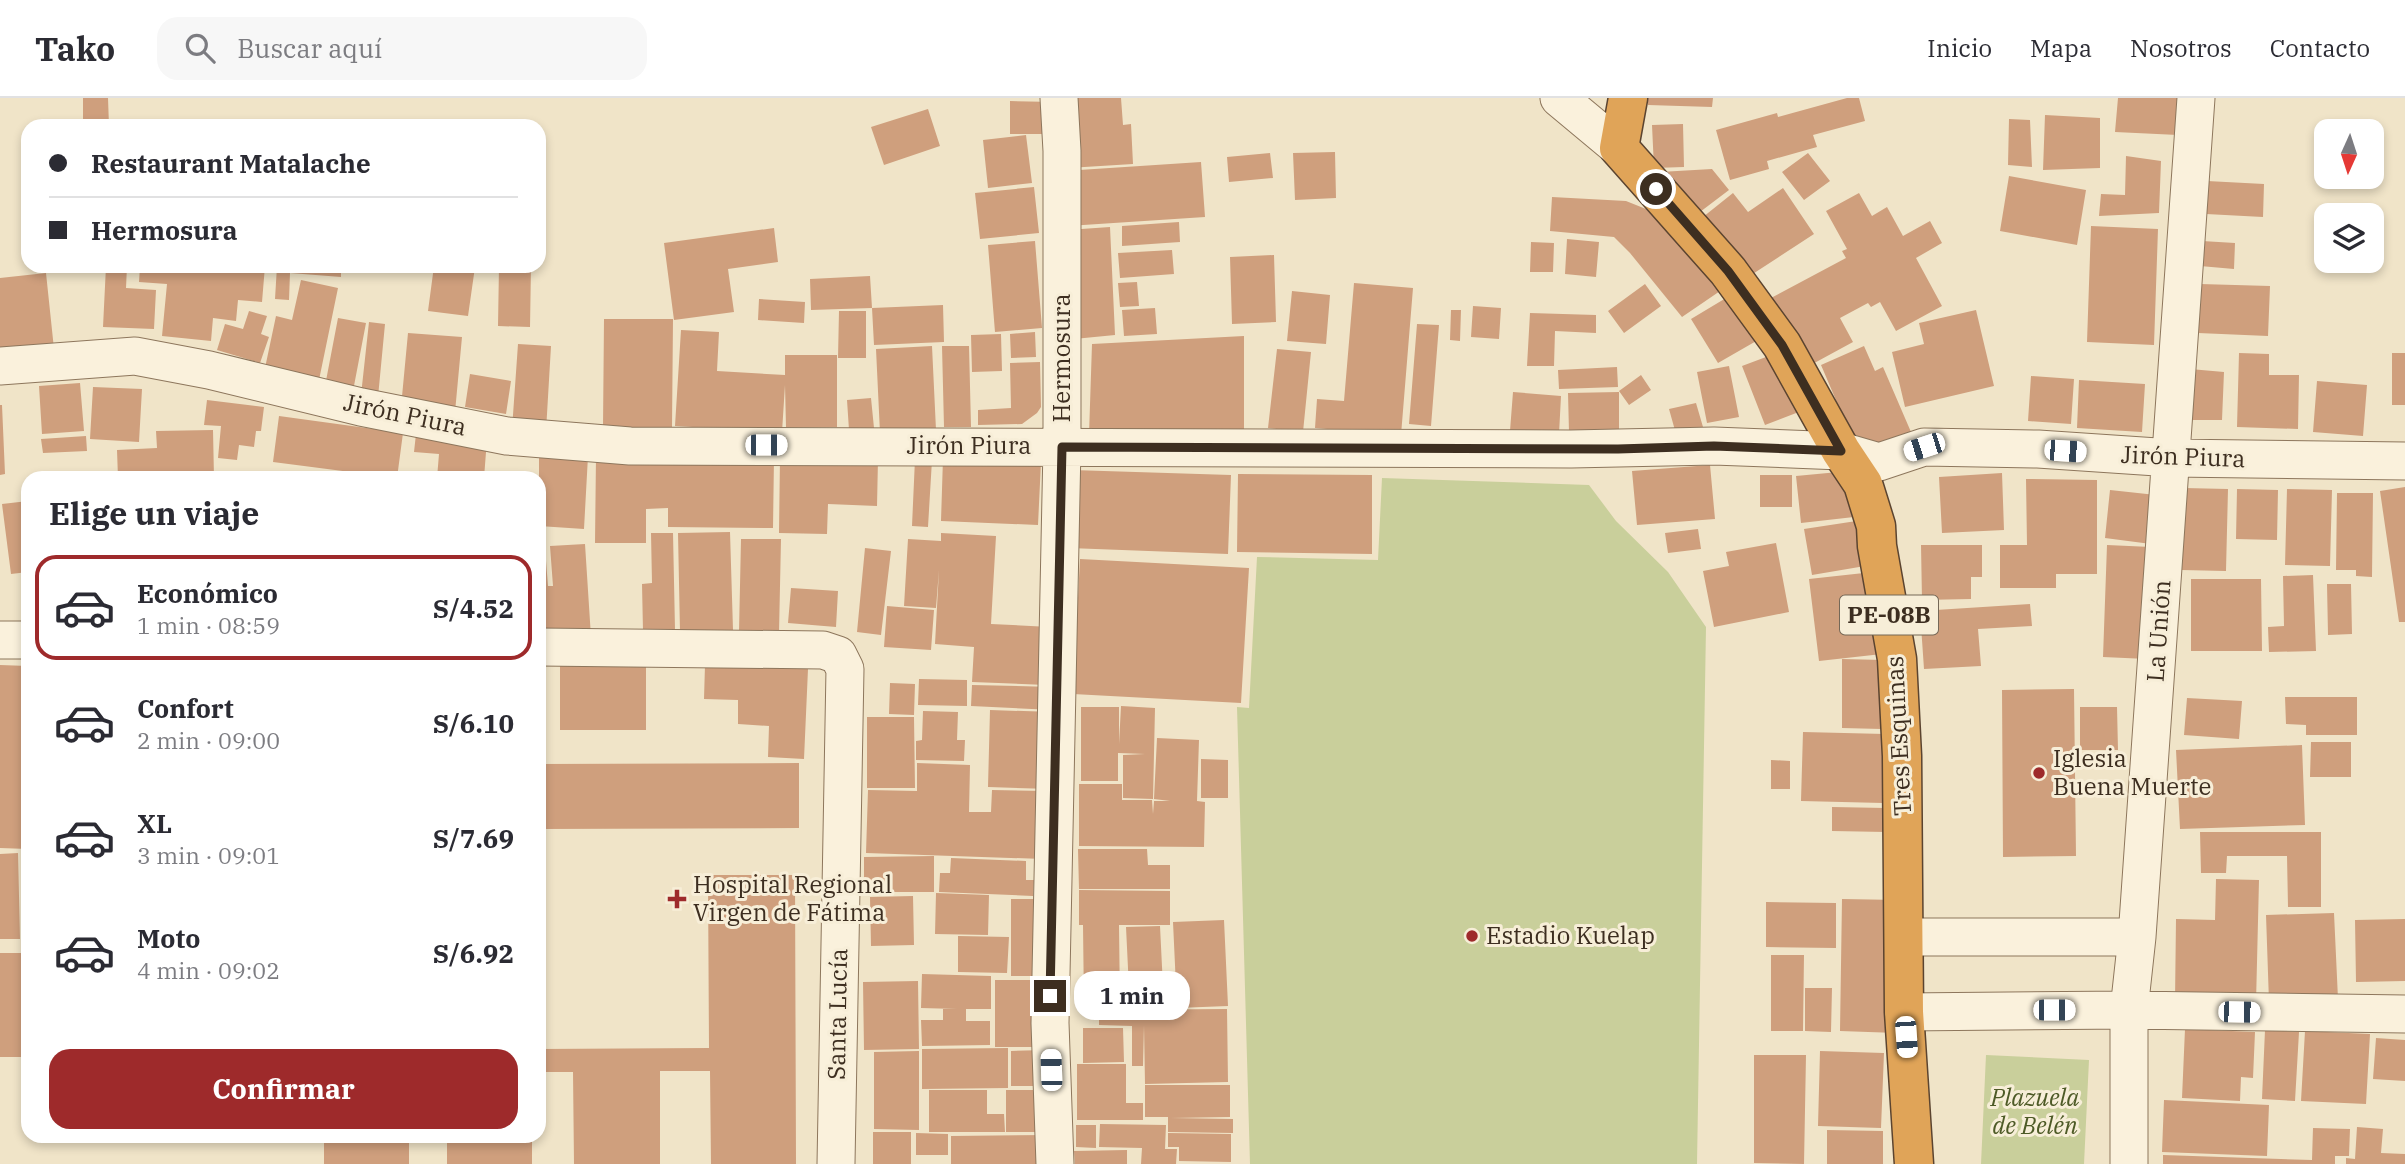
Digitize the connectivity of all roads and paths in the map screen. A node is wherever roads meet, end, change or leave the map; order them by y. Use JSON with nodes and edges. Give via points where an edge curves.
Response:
{"nodes":[{"id":1,"x":1059,"y":98,"type":"edge"},
{"id":2,"x":1559,"y":98,"type":"edge"},
{"id":3,"x":1628,"y":98,"type":"edge"},
{"id":4,"x":2196,"y":98,"type":"edge"},
{"id":5,"x":1619,"y":148,"type":"junction"},
{"id":6,"x":0,"y":366,"type":"edge"},
{"id":7,"x":1062,"y":447,"type":"junction"},
{"id":8,"x":1841,"y":451,"type":"junction"},
{"id":9,"x":2172,"y":458,"type":"junction"},
{"id":10,"x":2405,"y":461,"type":"edge"},
{"id":11,"x":0,"y":640,"type":"edge"},
{"id":12,"x":21,"y":640,"type":"edge"},
{"id":13,"x":546,"y":647,"type":"edge"},
{"id":14,"x":1905,"y":937,"type":"junction"},
{"id":15,"x":2137,"y":937,"type":"junction"},
{"id":16,"x":2129,"y":1010,"type":"junction"},
{"id":17,"x":1905,"y":1012,"type":"junction"},
{"id":18,"x":2405,"y":1014,"type":"edge"},
{"id":19,"x":836,"y":1164,"type":"edge"},
{"id":20,"x":1055,"y":1164,"type":"edge"},
{"id":21,"x":1914,"y":1164,"type":"edge"},
{"id":22,"x":2129,"y":1164,"type":"edge"}],
"edges":[{"from":1,"to":7,"type":"street","name":"Hermosura"},
{"from":2,"to":5,"type":"street"},
{"from":3,"to":5,"type":"highway"},
{"from":4,"to":9,"type":"street","name":"La Unión"},
{"from":5,"to":8,"type":"highway","name":"Tres Esquinas","number":"PE-08B","via":[[1728,271],[1782,345]]},
{"from":6,"to":7,"type":"street","name":"Jirón Piura","via":[[135,356],[507,436],[630,446]]},
{"from":7,"to":8,"type":"street","name":"Jirón Piura","via":[[1714,446]]},
{"from":7,"to":20,"type":"street","name":"Hermosura","via":[[1050,1023]]},
{"from":8,"to":9,"type":"street","name":"Jirón Piura","via":[[1880,462],[1924,447]]},
{"from":8,"to":14,"type":"highway","name":"Tres Esquinas","number":"PE-08B","via":[[1863,484],[1876,526],[1897,659]]},
{"from":9,"to":10,"type":"street","name":"Jirón Piura"},
{"from":9,"to":15,"type":"street","name":"La Unión"},
{"from":11,"to":12,"type":"street"},
{"from":13,"to":19,"type":"street","name":"Santa Lucía","via":[[823,650],[838,655],[845,669]]},
{"from":14,"to":15,"type":"street"},
{"from":14,"to":17,"type":"highway","name":"Tres Esquinas","number":"PE-08B"},
{"from":15,"to":16,"type":"street","name":"La Unión"},
{"from":16,"to":17,"type":"street"},
{"from":16,"to":18,"type":"street"},
{"from":16,"to":22,"type":"street","name":"La Unión"},
{"from":17,"to":21,"type":"highway","name":"Tres Esquinas","number":"PE-08B"}]}
